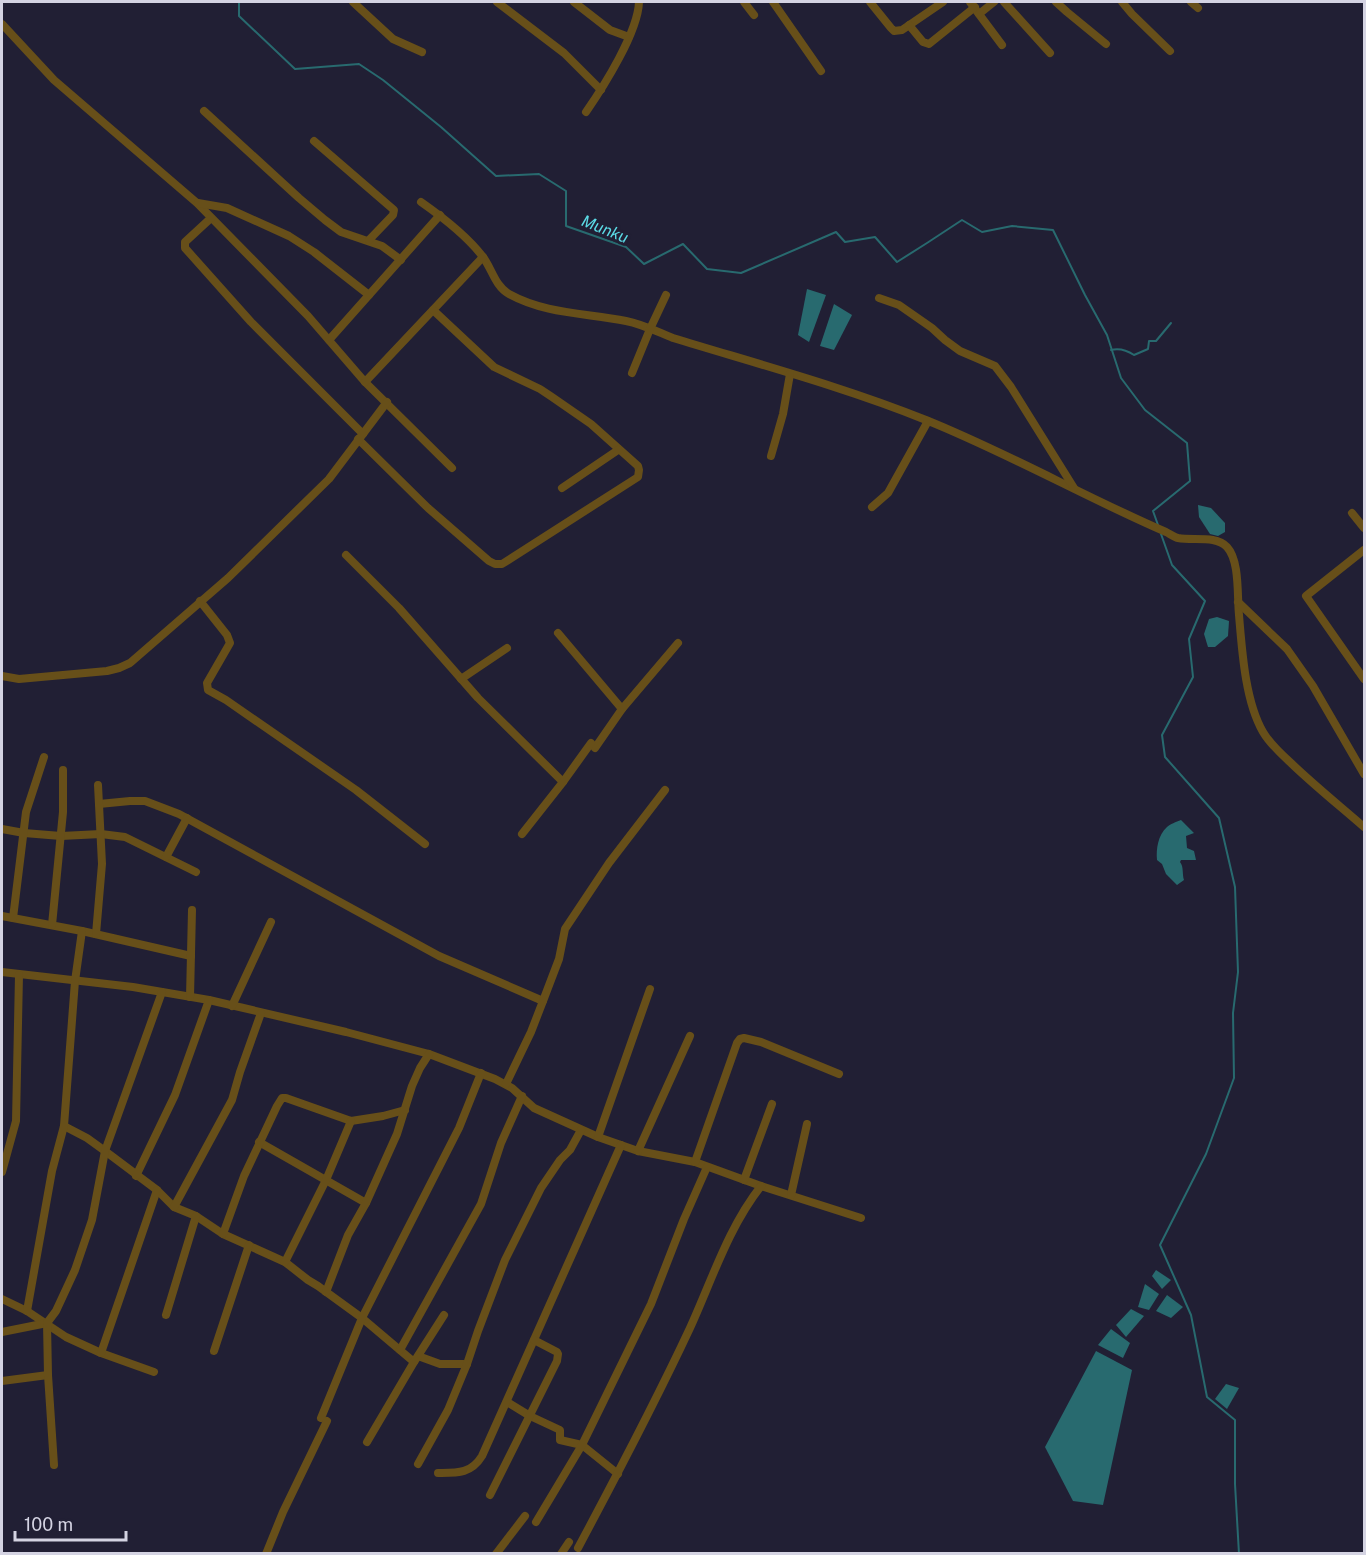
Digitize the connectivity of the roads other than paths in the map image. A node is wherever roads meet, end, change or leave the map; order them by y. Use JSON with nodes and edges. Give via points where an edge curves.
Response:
{"nodes":[{"id":1,"x":353,"y":2,"type":"edge"},
{"id":2,"x":497,"y":2,"type":"edge"},
{"id":3,"x":574,"y":2,"type":"edge"},
{"id":4,"x":639,"y":2,"type":"edge"},
{"id":5,"x":744,"y":2,"type":"edge"},
{"id":6,"x":773,"y":2,"type":"edge"},
{"id":7,"x":870,"y":2,"type":"edge"},
{"id":8,"x":943,"y":2,"type":"edge"},
{"id":9,"x":994,"y":2,"type":"edge"},
{"id":10,"x":1004,"y":2,"type":"edge"},
{"id":11,"x":1056,"y":2,"type":"edge"},
{"id":12,"x":1122,"y":2,"type":"edge"},
{"id":13,"x":1191,"y":2,"type":"edge"},
{"id":14,"x":928,"y":5,"type":"edge"},
{"id":15,"x":975,"y":8,"type":"edge"},
{"id":16,"x":1198,"y":8,"type":"dead end"},
{"id":17,"x":754,"y":15,"type":"dead end"},
{"id":18,"x":2,"y":24,"type":"edge"},
{"id":19,"x":909,"y":25,"type":"junction"},
{"id":20,"x":629,"y":37,"type":"junction"},
{"id":21,"x":1106,"y":44,"type":"dead end"},
{"id":22,"x":1002,"y":45,"type":"dead end"},
{"id":23,"x":1170,"y":51,"type":"dead end"},
{"id":24,"x":422,"y":52,"type":"dead end"},
{"id":25,"x":1050,"y":53,"type":"dead end"},
{"id":26,"x":821,"y":71,"type":"dead end"},
{"id":27,"x":601,"y":90,"type":"junction"},
{"id":28,"x":204,"y":111,"type":"dead end"},
{"id":29,"x":586,"y":112,"type":"dead end"},
{"id":30,"x":314,"y":141,"type":"dead end"},
{"id":31,"x":197,"y":202,"type":"junction"},
{"id":32,"x":421,"y":202,"type":"dead end"},
{"id":33,"x":441,"y":215,"type":"junction"},
{"id":34,"x":211,"y":218,"type":"junction"},
{"id":35,"x":369,"y":240,"type":"junction"},
{"id":36,"x":483,"y":257,"type":"junction"},
{"id":37,"x":401,"y":260,"type":"junction"},
{"id":38,"x":369,"y":295,"type":"junction"},
{"id":39,"x":666,"y":296,"type":"dead end"},
{"id":40,"x":879,"y":298,"type":"dead end"},
{"id":41,"x":433,"y":310,"type":"junction"},
{"id":42,"x":650,"y":329,"type":"junction"},
{"id":43,"x":329,"y":340,"type":"junction"},
{"id":44,"x":632,"y":373,"type":"dead end"},
{"id":45,"x":790,"y":374,"type":"junction"},
{"id":46,"x":365,"y":382,"type":"junction"},
{"id":47,"x":387,"y":402,"type":"junction"},
{"id":48,"x":927,"y":420,"type":"junction"},
{"id":49,"x":361,"y":436,"type":"junction"},
{"id":50,"x":618,"y":450,"type":"junction"},
{"id":51,"x":771,"y":456,"type":"dead end"},
{"id":52,"x":452,"y":468,"type":"dead end"},
{"id":53,"x":562,"y":488,"type":"dead end"},
{"id":54,"x":1074,"y":488,"type":"junction"},
{"id":55,"x":872,"y":507,"type":"dead end"},
{"id":56,"x":1352,"y":513,"type":"dead end"},
{"id":57,"x":1365,"y":528,"type":"edge"},
{"id":58,"x":1365,"y":549,"type":"edge"},
{"id":59,"x":346,"y":555,"type":"dead end"},
{"id":60,"x":200,"y":602,"type":"junction"},
{"id":61,"x":1238,"y":602,"type":"junction"},
{"id":62,"x":558,"y":633,"type":"dead end"},
{"id":63,"x":678,"y":643,"type":"dead end"},
{"id":64,"x":507,"y":648,"type":"dead end"},
{"id":65,"x":2,"y":676,"type":"edge"},
{"id":66,"x":461,"y":679,"type":"junction"},
{"id":67,"x":1365,"y":679,"type":"edge"},
{"id":68,"x":622,"y":709,"type":"junction"},
{"id":69,"x":44,"y":757,"type":"dead end"},
{"id":70,"x":63,"y":770,"type":"dead end"},
{"id":71,"x":1365,"y":774,"type":"edge"},
{"id":72,"x":563,"y":783,"type":"junction"},
{"id":73,"x":98,"y":785,"type":"dead end"},
{"id":74,"x":665,"y":790,"type":"dead end"},
{"id":75,"x":99,"y":804,"type":"junction"},
{"id":76,"x":187,"y":818,"type":"junction"},
{"id":77,"x":1365,"y":827,"type":"edge"},
{"id":78,"x":2,"y":829,"type":"edge"},
{"id":79,"x":24,"y":833,"type":"junction"},
{"id":80,"x":101,"y":834,"type":"junction"},
{"id":81,"x":522,"y":834,"type":"dead end"},
{"id":82,"x":61,"y":836,"type":"junction"},
{"id":83,"x":425,"y":844,"type":"dead end"},
{"id":84,"x":166,"y":857,"type":"junction"},
{"id":85,"x":196,"y":872,"type":"dead end"},
{"id":86,"x":192,"y":910,"type":"dead end"},
{"id":87,"x":2,"y":916,"type":"edge"},
{"id":88,"x":13,"y":918,"type":"junction"},
{"id":89,"x":271,"y":922,"type":"dead end"},
{"id":90,"x":52,"y":925,"type":"junction"},
{"id":91,"x":82,"y":931,"type":"junction"},
{"id":92,"x":96,"y":934,"type":"junction"},
{"id":93,"x":191,"y":956,"type":"junction"},
{"id":94,"x":2,"y":972,"type":"edge"},
{"id":95,"x":20,"y":975,"type":"junction"},
{"id":96,"x":75,"y":981,"type":"junction"},
{"id":97,"x":650,"y":989,"type":"dead end"},
{"id":98,"x":162,"y":992,"type":"junction"},
{"id":99,"x":190,"y":997,"type":"junction"},
{"id":100,"x":209,"y":1000,"type":"junction"},
{"id":101,"x":543,"y":1001,"type":"junction"},
{"id":102,"x":232,"y":1006,"type":"junction"},
{"id":103,"x":261,"y":1013,"type":"junction"},
{"id":104,"x":690,"y":1036,"type":"dead end"},
{"id":105,"x":429,"y":1054,"type":"junction"},
{"id":106,"x":481,"y":1073,"type":"junction"},
{"id":107,"x":839,"y":1074,"type":"dead end"},
{"id":108,"x":506,"y":1084,"type":"junction"},
{"id":109,"x":522,"y":1096,"type":"junction"},
{"id":110,"x":772,"y":1104,"type":"dead end"},
{"id":111,"x":405,"y":1110,"type":"junction"},
{"id":112,"x":351,"y":1121,"type":"junction"},
{"id":113,"x":807,"y":1124,"type":"dead end"},
{"id":114,"x":64,"y":1126,"type":"junction"},
{"id":115,"x":581,"y":1130,"type":"junction"},
{"id":116,"x":598,"y":1137,"type":"junction"},
{"id":117,"x":259,"y":1142,"type":"junction"},
{"id":118,"x":621,"y":1145,"type":"junction"},
{"id":119,"x":105,"y":1151,"type":"junction"},
{"id":120,"x":638,"y":1151,"type":"junction"},
{"id":121,"x":695,"y":1162,"type":"junction"},
{"id":122,"x":707,"y":1167,"type":"junction"},
{"id":123,"x":2,"y":1172,"type":"edge"},
{"id":124,"x":136,"y":1176,"type":"junction"},
{"id":125,"x":326,"y":1180,"type":"junction"},
{"id":126,"x":744,"y":1180,"type":"junction"},
{"id":127,"x":761,"y":1186,"type":"junction"},
{"id":128,"x":157,"y":1190,"type":"junction"},
{"id":129,"x":791,"y":1195,"type":"junction"},
{"id":130,"x":366,"y":1203,"type":"junction"},
{"id":131,"x":174,"y":1207,"type":"junction"},
{"id":132,"x":196,"y":1216,"type":"junction"},
{"id":133,"x":861,"y":1218,"type":"dead end"},
{"id":134,"x":224,"y":1234,"type":"junction"},
{"id":135,"x":249,"y":1245,"type":"junction"},
{"id":136,"x":285,"y":1262,"type":"junction"},
{"id":137,"x":326,"y":1292,"type":"junction"},
{"id":138,"x":2,"y":1299,"type":"edge"},
{"id":139,"x":27,"y":1311,"type":"junction"},
{"id":140,"x":166,"y":1315,"type":"dead end"},
{"id":141,"x":444,"y":1315,"type":"dead end"},
{"id":142,"x":362,"y":1318,"type":"junction"},
{"id":143,"x":47,"y":1323,"type":"junction"},
{"id":144,"x":2,"y":1332,"type":"edge"},
{"id":145,"x":534,"y":1340,"type":"junction"},
{"id":146,"x":400,"y":1350,"type":"junction"},
{"id":147,"x":214,"y":1351,"type":"dead end"},
{"id":148,"x":101,"y":1353,"type":"junction"},
{"id":149,"x":416,"y":1359,"type":"junction"},
{"id":150,"x":468,"y":1364,"type":"junction"},
{"id":151,"x":154,"y":1371,"type":"dead end"},
{"id":152,"x":48,"y":1375,"type":"junction"},
{"id":153,"x":2,"y":1381,"type":"edge"},
{"id":154,"x":507,"y":1402,"type":"junction"},
{"id":155,"x":530,"y":1416,"type":"junction"},
{"id":156,"x":367,"y":1442,"type":"dead end"},
{"id":157,"x":582,"y":1445,"type":"junction"},
{"id":158,"x":418,"y":1464,"type":"dead end"},
{"id":159,"x":54,"y":1465,"type":"dead end"},
{"id":160,"x":438,"y":1473,"type":"dead end"},
{"id":161,"x":618,"y":1474,"type":"junction"},
{"id":162,"x":490,"y":1495,"type":"dead end"},
{"id":163,"x":525,"y":1516,"type":"dead end"},
{"id":164,"x":536,"y":1522,"type":"dead end"},
{"id":165,"x":569,"y":1542,"type":"dead end"},
{"id":166,"x":578,"y":1548,"type":"dead end"},
{"id":167,"x":266,"y":1554,"type":"edge"},
{"id":168,"x":496,"y":1554,"type":"edge"},
{"id":169,"x":561,"y":1554,"type":"edge"}],
"edges":[{"from":1,"to":24,"type":"street","via":[[393,39]]},
{"from":2,"to":27,"type":"street","via":[[564,53]]},
{"from":3,"to":20,"type":"street","via":[[610,30]]},
{"from":4,"to":20,"type":"street"},
{"from":5,"to":17,"type":"street"},
{"from":6,"to":26,"type":"street"},
{"from":7,"to":19,"type":"street","via":[[894,31]]},
{"from":8,"to":14,"type":"street"},
{"from":9,"to":15,"type":"street"},
{"from":10,"to":25,"type":"street"},
{"from":11,"to":21,"type":"street"},
{"from":12,"to":23,"type":"street"},
{"from":13,"to":16,"type":"street"},
{"from":14,"to":19,"type":"street"},
{"from":15,"to":19,"type":"street","via":[[929,44]]},
{"from":15,"to":22,"type":"street"},
{"from":18,"to":31,"type":"street","via":[[54,80]]},
{"from":20,"to":27,"type":"street"},
{"from":27,"to":29,"type":"street"},
{"from":28,"to":35,"type":"street","via":[[341,232]]},
{"from":30,"to":35,"type":"street","via":[[394,210]]},
{"from":31,"to":34,"type":"street"},
{"from":31,"to":38,"type":"street","via":[[227,208],[289,236]]},
{"from":32,"to":33,"type":"street"},
{"from":33,"to":36,"type":"street"},
{"from":33,"to":37,"type":"street"},
{"from":34,"to":43,"type":"street"},
{"from":34,"to":49,"type":"street","via":[[185,242],[185,248]]},
{"from":35,"to":37,"type":"street"},
{"from":36,"to":41,"type":"street"},
{"from":36,"to":42,"type":"street","via":[[506,292],[531,305],[628,321]]},
{"from":37,"to":38,"type":"street"},
{"from":38,"to":43,"type":"street"},
{"from":39,"to":42,"type":"street"},
{"from":40,"to":54,"type":"street","via":[[926,323],[960,351],[995,366]]},
{"from":41,"to":46,"type":"street"},
{"from":41,"to":50,"type":"street","via":[[494,367],[540,389],[591,424]]},
{"from":42,"to":44,"type":"street"},
{"from":42,"to":45,"type":"street"},
{"from":43,"to":46,"type":"street"},
{"from":45,"to":48,"type":"street"},
{"from":45,"to":51,"type":"street"},
{"from":46,"to":47,"type":"street"},
{"from":47,"to":49,"type":"street"},
{"from":47,"to":52,"type":"street"},
{"from":48,"to":54,"type":"street"},
{"from":48,"to":55,"type":"street","via":[[888,493]]},
{"from":49,"to":50,"type":"street","via":[[428,508],[495,564],[502,564],[539,542],[638,477],[638,466]]},
{"from":49,"to":60,"type":"street","via":[[329,479]]},
{"from":50,"to":53,"type":"street"},
{"from":54,"to":61,"type":"street","via":[[1178,538],[1214,540],[1226,545],[1233,554]]},
{"from":56,"to":57,"type":"street"},
{"from":58,"to":67,"type":"street","via":[[1306,596]]},
{"from":59,"to":66,"type":"street"},
{"from":60,"to":65,"type":"street","via":[[130,663],[119,668],[19,679]]},
{"from":60,"to":83,"type":"street","via":[[230,644],[207,683],[208,690],[356,790]]},
{"from":61,"to":71,"type":"street","via":[[1287,649]]},
{"from":61,"to":77,"type":"street","via":[[1248,689],[1263,733],[1311,782]]},
{"from":62,"to":68,"type":"street"},
{"from":63,"to":68,"type":"street"},
{"from":64,"to":66,"type":"street"},
{"from":66,"to":72,"type":"street"},
{"from":68,"to":72,"type":"street"},
{"from":69,"to":79,"type":"street","via":[[26,812]]},
{"from":70,"to":82,"type":"street"},
{"from":72,"to":81,"type":"street"},
{"from":73,"to":75,"type":"street"},
{"from":74,"to":101,"type":"street","via":[[565,929],[559,959]]},
{"from":75,"to":76,"type":"street","via":[[146,801]]},
{"from":75,"to":80,"type":"street"},
{"from":76,"to":84,"type":"street"},
{"from":76,"to":101,"type":"street","via":[[439,956]]},
{"from":78,"to":79,"type":"street"},
{"from":79,"to":82,"type":"street"},
{"from":79,"to":88,"type":"street"},
{"from":80,"to":82,"type":"street"},
{"from":80,"to":84,"type":"street","via":[[125,837]]},
{"from":80,"to":92,"type":"street"},
{"from":82,"to":90,"type":"street"},
{"from":84,"to":85,"type":"street"},
{"from":86,"to":93,"type":"street"},
{"from":87,"to":88,"type":"street"},
{"from":88,"to":90,"type":"street"},
{"from":89,"to":102,"type":"street"},
{"from":90,"to":91,"type":"street"},
{"from":91,"to":92,"type":"street"},
{"from":91,"to":96,"type":"street"},
{"from":92,"to":93,"type":"street"},
{"from":93,"to":99,"type":"street"},
{"from":94,"to":95,"type":"street"},
{"from":95,"to":96,"type":"street"},
{"from":95,"to":123,"type":"street","via":[[16,1121]]},
{"from":96,"to":98,"type":"street"},
{"from":96,"to":114,"type":"street"},
{"from":97,"to":116,"type":"street"},
{"from":98,"to":99,"type":"street"},
{"from":98,"to":119,"type":"street"},
{"from":99,"to":100,"type":"street"},
{"from":100,"to":102,"type":"street"},
{"from":100,"to":124,"type":"street","via":[[176,1095]]},
{"from":101,"to":108,"type":"street"},
{"from":102,"to":103,"type":"street"},
{"from":103,"to":105,"type":"street"},
{"from":103,"to":131,"type":"street","via":[[232,1100]]},
{"from":104,"to":120,"type":"street"},
{"from":105,"to":106,"type":"street"},
{"from":105,"to":111,"type":"street"},
{"from":106,"to":108,"type":"street"},
{"from":106,"to":142,"type":"street","via":[[459,1128]]},
{"from":107,"to":121,"type":"street","via":[[761,1042],[740,1039]]},
{"from":108,"to":109,"type":"street"},
{"from":109,"to":115,"type":"street","via":[[534,1108]]},
{"from":109,"to":146,"type":"street","via":[[481,1204]]},
{"from":110,"to":126,"type":"street"},
{"from":111,"to":112,"type":"street"},
{"from":111,"to":130,"type":"street"},
{"from":112,"to":117,"type":"street","via":[[282,1098]]},
{"from":112,"to":125,"type":"street"},
{"from":113,"to":129,"type":"street"},
{"from":114,"to":119,"type":"street"},
{"from":114,"to":139,"type":"street"},
{"from":115,"to":116,"type":"street"},
{"from":115,"to":150,"type":"street","via":[[541,1188],[505,1260]]},
{"from":116,"to":118,"type":"street"},
{"from":117,"to":125,"type":"street"},
{"from":117,"to":134,"type":"street"},
{"from":118,"to":120,"type":"street"},
{"from":118,"to":145,"type":"street"},
{"from":119,"to":124,"type":"street"},
{"from":119,"to":143,"type":"street","via":[[92,1220],[75,1270]]},
{"from":120,"to":121,"type":"street"},
{"from":121,"to":122,"type":"street"},
{"from":122,"to":126,"type":"street"},
{"from":122,"to":157,"type":"street","via":[[651,1304]]},
{"from":124,"to":128,"type":"street"},
{"from":125,"to":130,"type":"street"},
{"from":125,"to":136,"type":"street"},
{"from":126,"to":127,"type":"street"},
{"from":127,"to":129,"type":"street"},
{"from":127,"to":161,"type":"street","via":[[727,1242]]},
{"from":128,"to":131,"type":"street"},
{"from":128,"to":148,"type":"street"},
{"from":129,"to":133,"type":"street"},
{"from":130,"to":137,"type":"street"},
{"from":131,"to":132,"type":"street"},
{"from":132,"to":134,"type":"street"},
{"from":132,"to":140,"type":"street"},
{"from":134,"to":135,"type":"street"},
{"from":135,"to":136,"type":"street"},
{"from":135,"to":147,"type":"street"},
{"from":136,"to":137,"type":"street"},
{"from":137,"to":142,"type":"street"},
{"from":138,"to":139,"type":"street"},
{"from":139,"to":143,"type":"street"},
{"from":141,"to":149,"type":"street"},
{"from":142,"to":146,"type":"street"},
{"from":142,"to":167,"type":"street"},
{"from":143,"to":144,"type":"street"},
{"from":143,"to":148,"type":"street","via":[[66,1337]]},
{"from":143,"to":152,"type":"street"},
{"from":145,"to":154,"type":"street"},
{"from":145,"to":155,"type":"street","via":[[558,1354]]},
{"from":146,"to":149,"type":"street"},
{"from":148,"to":151,"type":"street"},
{"from":149,"to":150,"type":"street"},
{"from":149,"to":156,"type":"street"},
{"from":150,"to":158,"type":"street"},
{"from":152,"to":153,"type":"street"},
{"from":152,"to":159,"type":"street"},
{"from":154,"to":155,"type":"street"},
{"from":154,"to":160,"type":"street","via":[[477,1464],[467,1471]]},
{"from":155,"to":157,"type":"street","via":[[560,1431],[560,1440]]},
{"from":155,"to":162,"type":"street"},
{"from":157,"to":161,"type":"street"},
{"from":157,"to":164,"type":"street"},
{"from":161,"to":166,"type":"street"},
{"from":163,"to":168,"type":"street"},
{"from":165,"to":169,"type":"street"}]}
